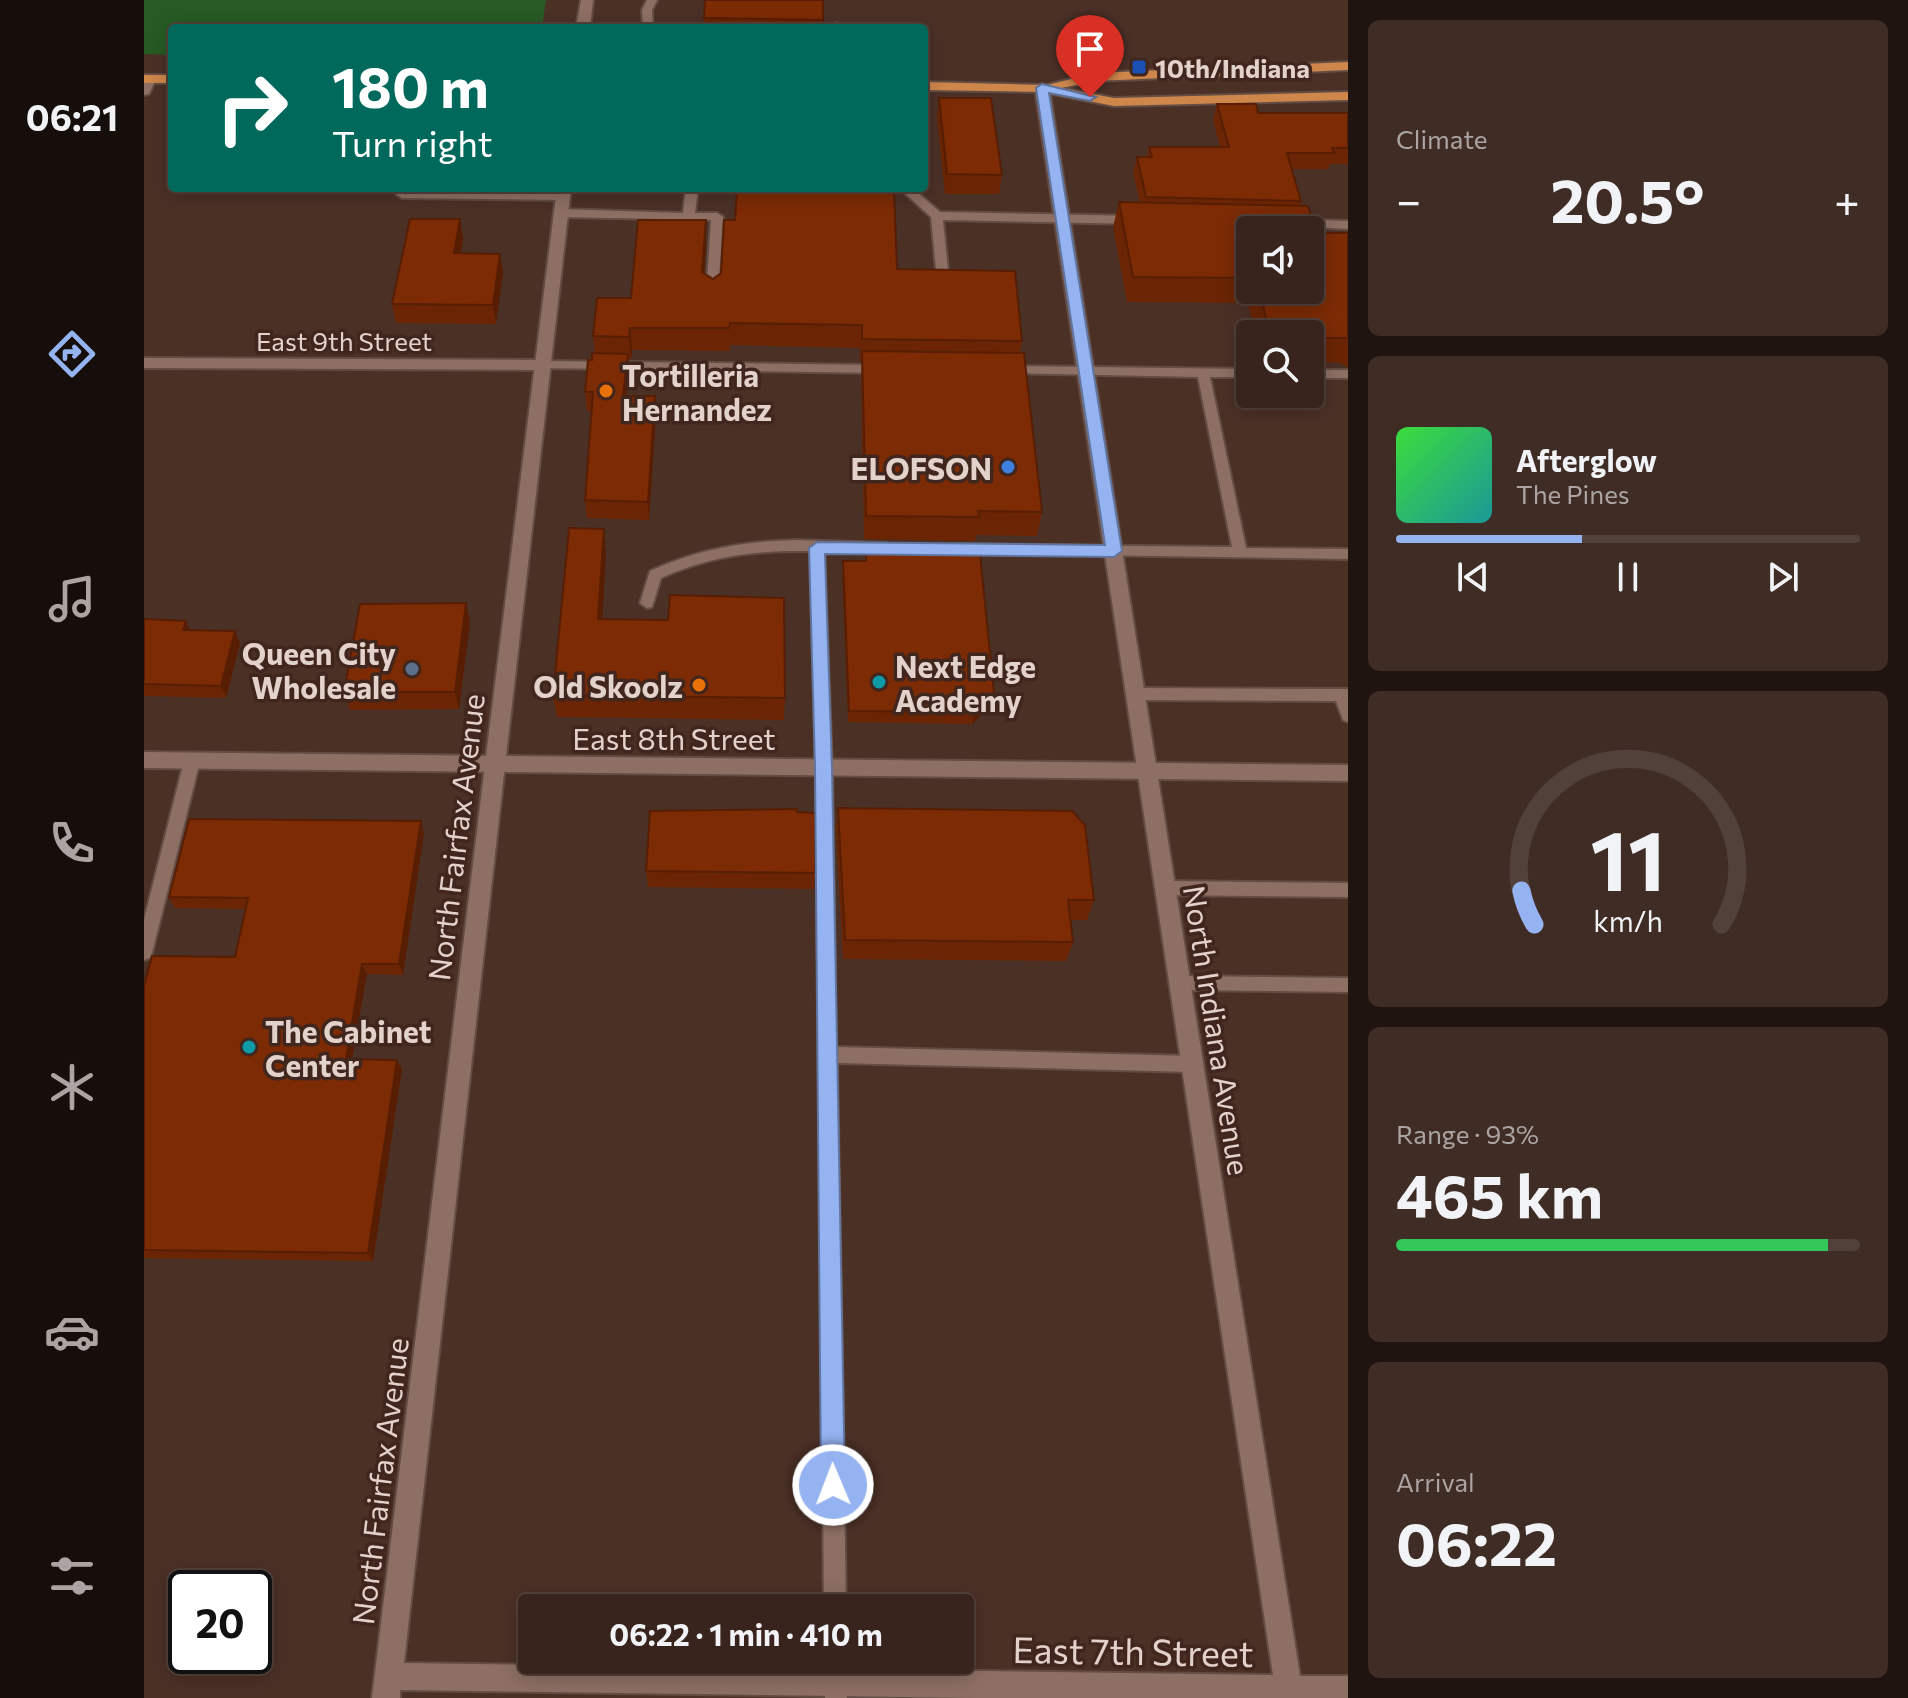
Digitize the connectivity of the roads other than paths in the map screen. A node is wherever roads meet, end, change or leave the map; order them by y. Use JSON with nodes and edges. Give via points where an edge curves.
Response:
{"nodes":[{"id":1,"x":587,"y":0,"type":"edge"},
{"id":2,"x":652,"y":0,"type":"edge"},
{"id":3,"x":584,"y":24,"type":"edge"},
{"id":4,"x":648,"y":24,"type":"edge"},
{"id":5,"x":1348,"y":66,"type":"edge"},
{"id":6,"x":168,"y":80,"type":"edge"},
{"id":7,"x":146,"y":83,"type":"edge"},
{"id":8,"x":928,"y":86,"type":"edge"},
{"id":9,"x":1042,"y":88,"type":"junction"},
{"id":10,"x":1348,"y":96,"type":"edge"},
{"id":11,"x":403,"y":192,"type":"edge"},
{"id":12,"x":564,"y":192,"type":"edge"},
{"id":13,"x":692,"y":192,"type":"edge"},
{"id":14,"x":910,"y":192,"type":"edge"},
{"id":15,"x":561,"y":213,"type":"junction"},
{"id":16,"x":689,"y":216,"type":"junction"},
{"id":17,"x":937,"y":216,"type":"junction"},
{"id":18,"x":1062,"y":218,"type":"junction"},
{"id":19,"x":1158,"y":220,"type":"edge"},
{"id":20,"x":1324,"y":224,"type":"edge"},
{"id":21,"x":1348,"y":225,"type":"edge"},
{"id":22,"x":943,"y":280,"type":"edge"},
{"id":23,"x":712,"y":295,"type":"edge"},
{"id":24,"x":144,"y":363,"type":"edge"},
{"id":25,"x":543,"y":365,"type":"junction"},
{"id":26,"x":894,"y":369,"type":"edge"},
{"id":27,"x":990,"y":370,"type":"edge"},
{"id":28,"x":1086,"y":371,"type":"junction"},
{"id":29,"x":1203,"y":372,"type":"junction"},
{"id":30,"x":1236,"y":373,"type":"edge"},
{"id":31,"x":1324,"y":374,"type":"edge"},
{"id":32,"x":1348,"y":374,"type":"edge"},
{"id":33,"x":817,"y":548,"type":"junction"},
{"id":34,"x":895,"y":549,"type":"edge"},
{"id":35,"x":942,"y":549,"type":"edge"},
{"id":36,"x":1114,"y":551,"type":"junction"},
{"id":37,"x":1240,"y":553,"type":"junction"},
{"id":38,"x":1348,"y":554,"type":"edge"},
{"id":39,"x":647,"y":603,"type":"dead end"},
{"id":40,"x":1136,"y":694,"type":"junction"},
{"id":41,"x":1345,"y":695,"type":"edge"},
{"id":42,"x":1348,"y":716,"type":"edge"},
{"id":43,"x":144,"y":760,"type":"edge"},
{"id":44,"x":192,"y":761,"type":"junction"},
{"id":45,"x":495,"y":765,"type":"junction"},
{"id":46,"x":824,"y":768,"type":"junction"},
{"id":47,"x":1147,"y":771,"type":"junction"},
{"id":48,"x":1348,"y":773,"type":"edge"},
{"id":49,"x":1165,"y":888,"type":"junction"},
{"id":50,"x":1348,"y":890,"type":"edge"},
{"id":51,"x":144,"y":953,"type":"edge"},
{"id":52,"x":1180,"y":983,"type":"junction"},
{"id":53,"x":1348,"y":985,"type":"edge"},
{"id":54,"x":827,"y":1055,"type":"junction"},
{"id":55,"x":1193,"y":1064,"type":"junction"},
{"id":56,"x":835,"y":1594,"type":"edge"},
{"id":57,"x":836,"y":1679,"type":"edge"},
{"id":58,"x":387,"y":1687,"type":"edge"},
{"id":59,"x":1348,"y":1690,"type":"edge"},
{"id":60,"x":1289,"y":1694,"type":"edge"}],
"edges":[{"from":1,"to":3,"type":"street"},
{"from":2,"to":4,"type":"lane"},
{"from":5,"to":9,"type":"main road","via":[[1096,77]]},
{"from":6,"to":7,"type":"main road"},
{"from":8,"to":9,"type":"main road"},
{"from":9,"to":10,"type":"main road","via":[[1114,102]]},
{"from":9,"to":18,"type":"street","name":"North Indiana Avenue"},
{"from":11,"to":12,"type":"lane"},
{"from":12,"to":15,"type":"street","name":"North Fairfax Avenue"},
{"from":13,"to":16,"type":"lane"},
{"from":14,"to":17,"type":"lane"},
{"from":15,"to":16,"type":"lane"},
{"from":15,"to":25,"type":"street","name":"North Fairfax Avenue"},
{"from":16,"to":23,"type":"lane","via":[[717,217]]},
{"from":17,"to":18,"type":"lane"},
{"from":17,"to":22,"type":"lane"},
{"from":18,"to":19,"type":"lane"},
{"from":18,"to":28,"type":"street","name":"North Indiana Avenue"},
{"from":20,"to":21,"type":"lane"},
{"from":24,"to":25,"type":"street","name":"East 9th Street"},
{"from":25,"to":26,"type":"lane"},
{"from":25,"to":45,"type":"street","name":"North Fairfax Avenue"},
{"from":27,"to":28,"type":"lane"},
{"from":28,"to":29,"type":"lane"},
{"from":28,"to":36,"type":"street","name":"North Indiana Avenue"},
{"from":29,"to":30,"type":"lane"},
{"from":29,"to":37,"type":"lane"},
{"from":31,"to":32,"type":"lane"},
{"from":33,"to":34,"type":"lane"},
{"from":33,"to":39,"type":"lane","via":[[741,547],[682,560],[655,575]]},
{"from":33,"to":46,"type":"lane"},
{"from":35,"to":36,"type":"lane"},
{"from":36,"to":37,"type":"lane"},
{"from":36,"to":40,"type":"street","name":"North Indiana Avenue"},
{"from":37,"to":38,"type":"lane"},
{"from":40,"to":41,"type":"lane"},
{"from":40,"to":47,"type":"street","name":"North Indiana Avenue"},
{"from":41,"to":42,"type":"lane"},
{"from":43,"to":44,"type":"street","name":"East 8th Street"},
{"from":44,"to":45,"type":"street","name":"East 8th Street"},
{"from":44,"to":51,"type":"lane"},
{"from":45,"to":46,"type":"street","name":"East 8th Street"},
{"from":45,"to":58,"type":"street","name":"North Fairfax Avenue"},
{"from":46,"to":47,"type":"street","name":"East 8th Street"},
{"from":46,"to":54,"type":"lane"},
{"from":47,"to":48,"type":"street","name":"East 8th Street"},
{"from":47,"to":49,"type":"street","name":"North Indiana Avenue"},
{"from":49,"to":50,"type":"lane"},
{"from":49,"to":52,"type":"street","name":"North Indiana Avenue"},
{"from":52,"to":53,"type":"lane"},
{"from":52,"to":55,"type":"street","name":"North Indiana Avenue"},
{"from":54,"to":55,"type":"lane"},
{"from":54,"to":56,"type":"lane"},
{"from":55,"to":60,"type":"street","name":"North Indiana Avenue"},
{"from":57,"to":58,"type":"street","name":"East 7th Street"},
{"from":57,"to":60,"type":"street","name":"East 7th Street"},
{"from":59,"to":60,"type":"street","name":"East 7th Street"}]}
